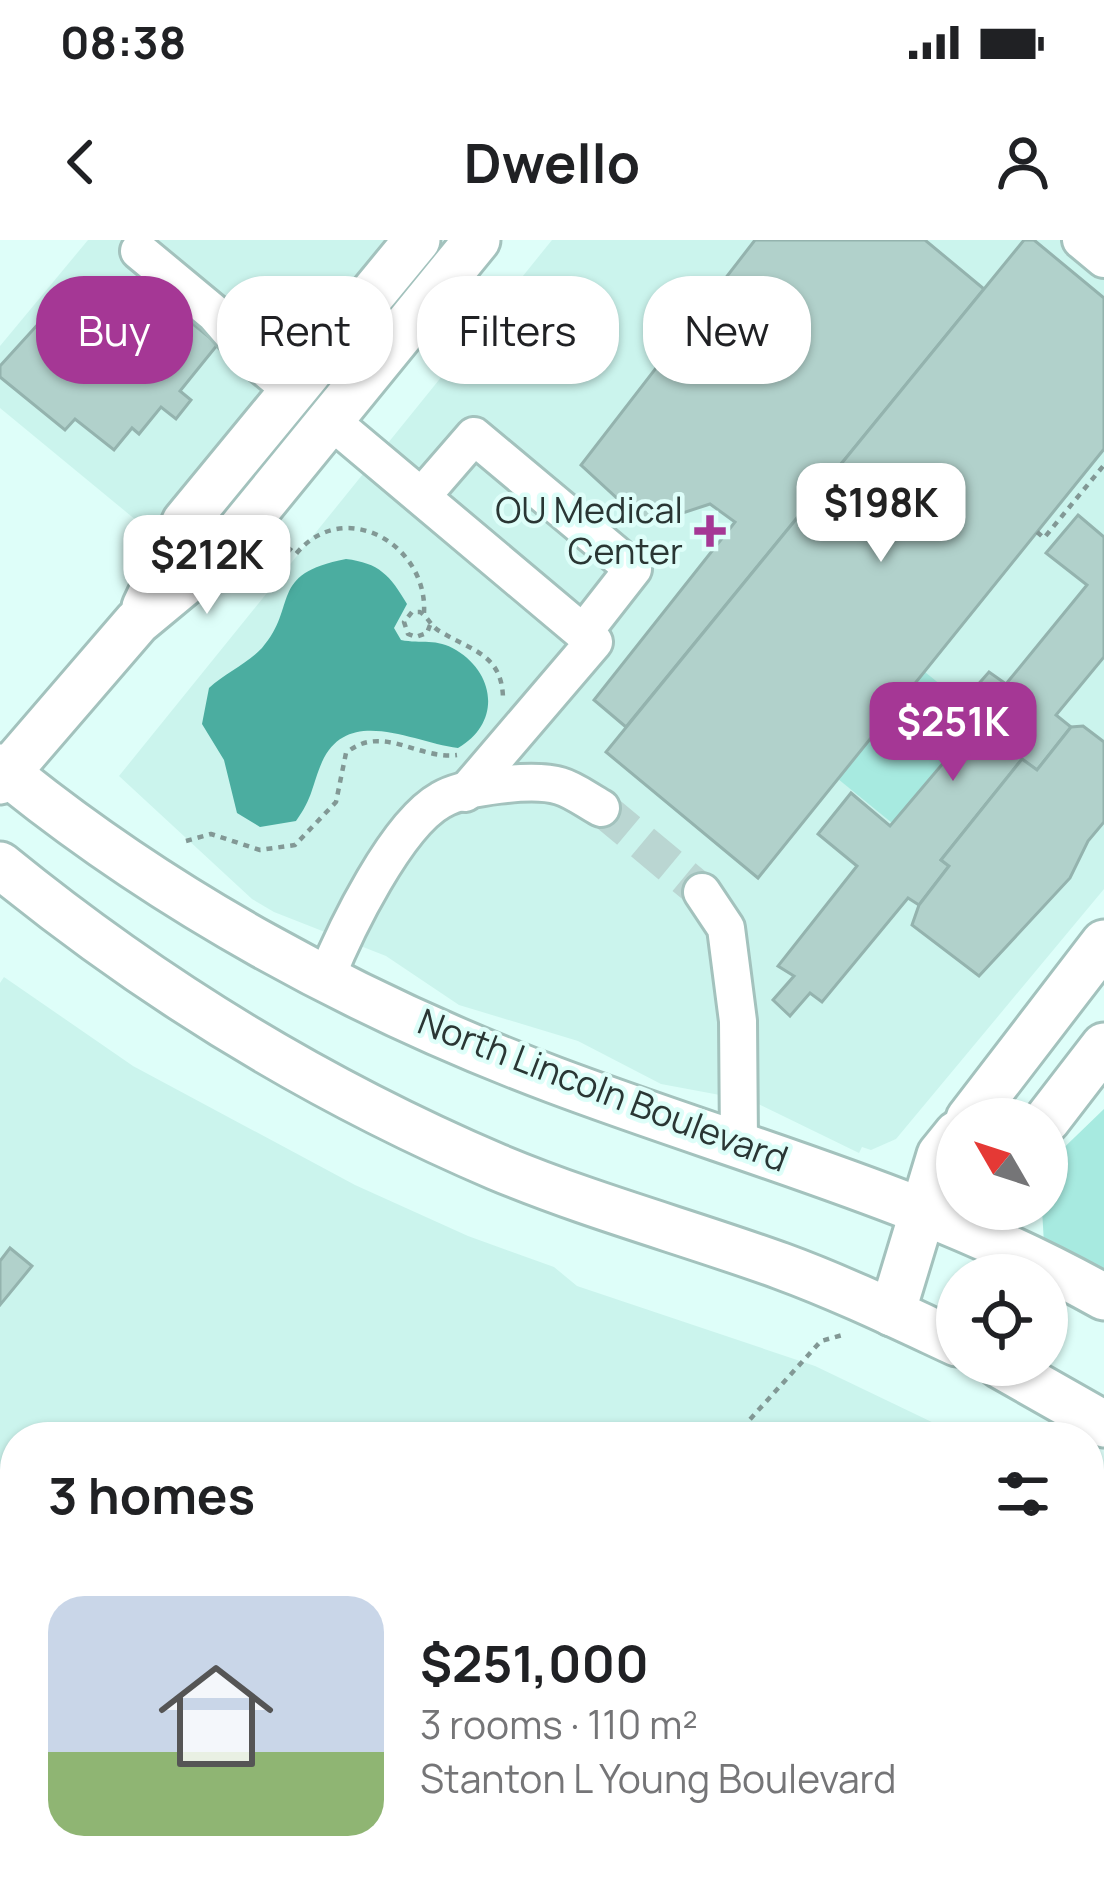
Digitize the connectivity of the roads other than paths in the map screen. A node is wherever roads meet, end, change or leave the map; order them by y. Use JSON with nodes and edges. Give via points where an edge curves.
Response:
{"nodes":[{"id":1,"x":417,"y":240,"type":"edge"},
{"id":2,"x":477,"y":240,"type":"edge"},
{"id":3,"x":1082,"y":240,"type":"edge"},
{"id":4,"x":139,"y":251,"type":"dead end"},
{"id":5,"x":1104,"y":259,"type":"edge"},
{"id":6,"x":293,"y":391,"type":"junction"},
{"id":7,"x":330,"y":420,"type":"junction"},
{"id":8,"x":422,"y":496,"type":"junction"},
{"id":9,"x":137,"y":622,"type":"junction"},
{"id":10,"x":584,"y":633,"type":"junction"},
{"id":11,"x":2,"y":774,"type":"edge"},
{"id":12,"x":465,"y":793,"type":"junction"},
{"id":13,"x":601,"y":808,"type":"tunnel mouth"},
{"id":14,"x":0,"y":866,"type":"edge"},
{"id":15,"x":702,"y":892,"type":"tunnel mouth"},
{"id":16,"x":1104,"y":943,"type":"edge"},
{"id":17,"x":326,"y":978,"type":"junction"},
{"id":18,"x":1104,"y":1046,"type":"edge"},
{"id":19,"x":985,"y":1098,"type":"edge"},
{"id":20,"x":1064,"y":1098,"type":"edge"},
{"id":21,"x":740,"y":1142,"type":"junction"},
{"id":22,"x":936,"y":1208,"type":"edge"},
{"id":23,"x":942,"y":1230,"type":"edge"},
{"id":24,"x":983,"y":1230,"type":"edge"},
{"id":25,"x":1104,"y":1297,"type":"edge"},
{"id":26,"x":872,"y":1324,"type":"junction"},
{"id":27,"x":936,"y":1338,"type":"edge"},
{"id":28,"x":1037,"y":1386,"type":"edge"},
{"id":29,"x":1100,"y":1422,"type":"edge"}],
"edges":[{"from":1,"to":6,"type":"main road"},
{"from":2,"to":7,"type":"main road"},
{"from":3,"to":5,"type":"lane"},
{"from":4,"to":6,"type":"lane"},
{"from":6,"to":9,"type":"main road","via":[[185,522]]},
{"from":7,"to":8,"type":"lane"},
{"from":7,"to":9,"type":"main road","via":[[225,549]]},
{"from":8,"to":10,"type":"lane"},
{"from":8,"to":10,"type":"lane","via":[[473,436],[632,569]]},
{"from":9,"to":11,"type":"main road"},
{"from":10,"to":12,"type":"lane","via":[[594,642]]},
{"from":11,"to":17,"type":"main road","name":"North Lincoln Boulevard"},
{"from":12,"to":13,"type":"lane","via":[[558,785]]},
{"from":12,"to":17,"type":"lane","via":[[440,800],[392,851]]},
{"from":14,"to":26,"type":"main road","via":[[231,1032],[407,1127],[545,1186],[783,1267]]},
{"from":15,"to":21,"type":"lane","via":[[726,928]]},
{"from":16,"to":19,"type":"main road"},
{"from":17,"to":21,"type":"main road","name":"North Lincoln Boulevard","via":[[534,1072]]},
{"from":18,"to":20,"type":"main road"},
{"from":21,"to":22,"type":"main road","name":"North Lincoln Boulevard"},
{"from":23,"to":26,"type":"main road"},
{"from":24,"to":25,"type":"main road","name":"North Lincoln Boulevard"},
{"from":26,"to":27,"type":"main road"},
{"from":28,"to":29,"type":"main road"}]}
